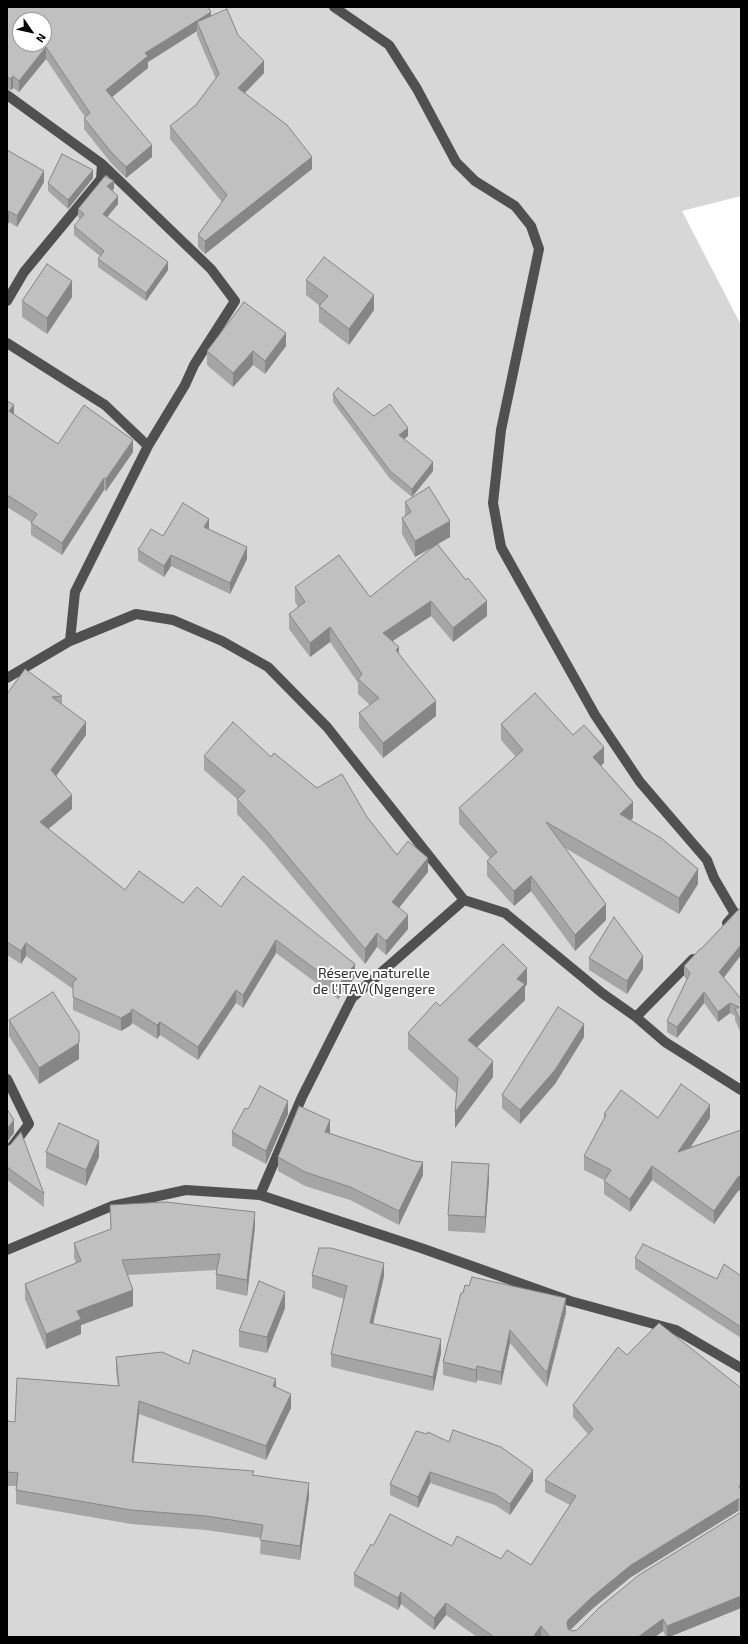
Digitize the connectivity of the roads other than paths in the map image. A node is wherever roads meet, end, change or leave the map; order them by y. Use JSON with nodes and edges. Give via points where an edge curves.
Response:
{"nodes":[{"id":1,"x":334,"y":7,"type":"edge"},
{"id":2,"x":7,"y":95,"type":"edge"},
{"id":3,"x":102,"y":164,"type":"junction"},
{"id":4,"x":7,"y":302,"type":"edge"},
{"id":5,"x":7,"y":343,"type":"edge"},
{"id":6,"x":148,"y":446,"type":"junction"},
{"id":7,"x":70,"y":641,"type":"junction"},
{"id":8,"x":7,"y":678,"type":"edge"},
{"id":9,"x":464,"y":900,"type":"junction"},
{"id":10,"x":719,"y":932,"type":"edge"},
{"id":11,"x":702,"y":949,"type":"edge"},
{"id":12,"x":636,"y":1017,"type":"junction"},
{"id":13,"x":7,"y":1079,"type":"edge"},
{"id":14,"x":741,"y":1090,"type":"edge"},
{"id":15,"x":7,"y":1152,"type":"edge"},
{"id":16,"x":260,"y":1195,"type":"junction"},
{"id":17,"x":7,"y":1250,"type":"edge"},
{"id":18,"x":741,"y":1368,"type":"edge"}],
"edges":[{"from":1,"to":10,"type":"street","via":[[390,45],[456,162],[475,181],[515,206],[531,226],[539,249],[501,430],[493,503],[502,547],[599,721],[640,782],[707,860],[714,878],[735,914]]},
{"from":2,"to":3,"type":"street"},
{"from":3,"to":4,"type":"street","via":[[101,179],[24,272]]},
{"from":3,"to":6,"type":"street","via":[[211,269],[235,301]]},
{"from":5,"to":6,"type":"street","via":[[105,405]]},
{"from":6,"to":7,"type":"street","via":[[75,592]]},
{"from":7,"to":8,"type":"street"},
{"from":7,"to":9,"type":"street","via":[[136,614],[173,620],[222,641],[268,667],[327,727]]},
{"from":9,"to":12,"type":"street","via":[[506,913],[602,993]]},
{"from":9,"to":16,"type":"street","via":[[352,998],[302,1097]]},
{"from":11,"to":12,"type":"street"},
{"from":12,"to":14,"type":"street","via":[[665,1042]]},
{"from":13,"to":15,"type":"street","via":[[29,1124]]},
{"from":16,"to":17,"type":"street","via":[[186,1190],[112,1206]]},
{"from":16,"to":18,"type":"street","via":[[570,1301],[676,1330]]}]}
